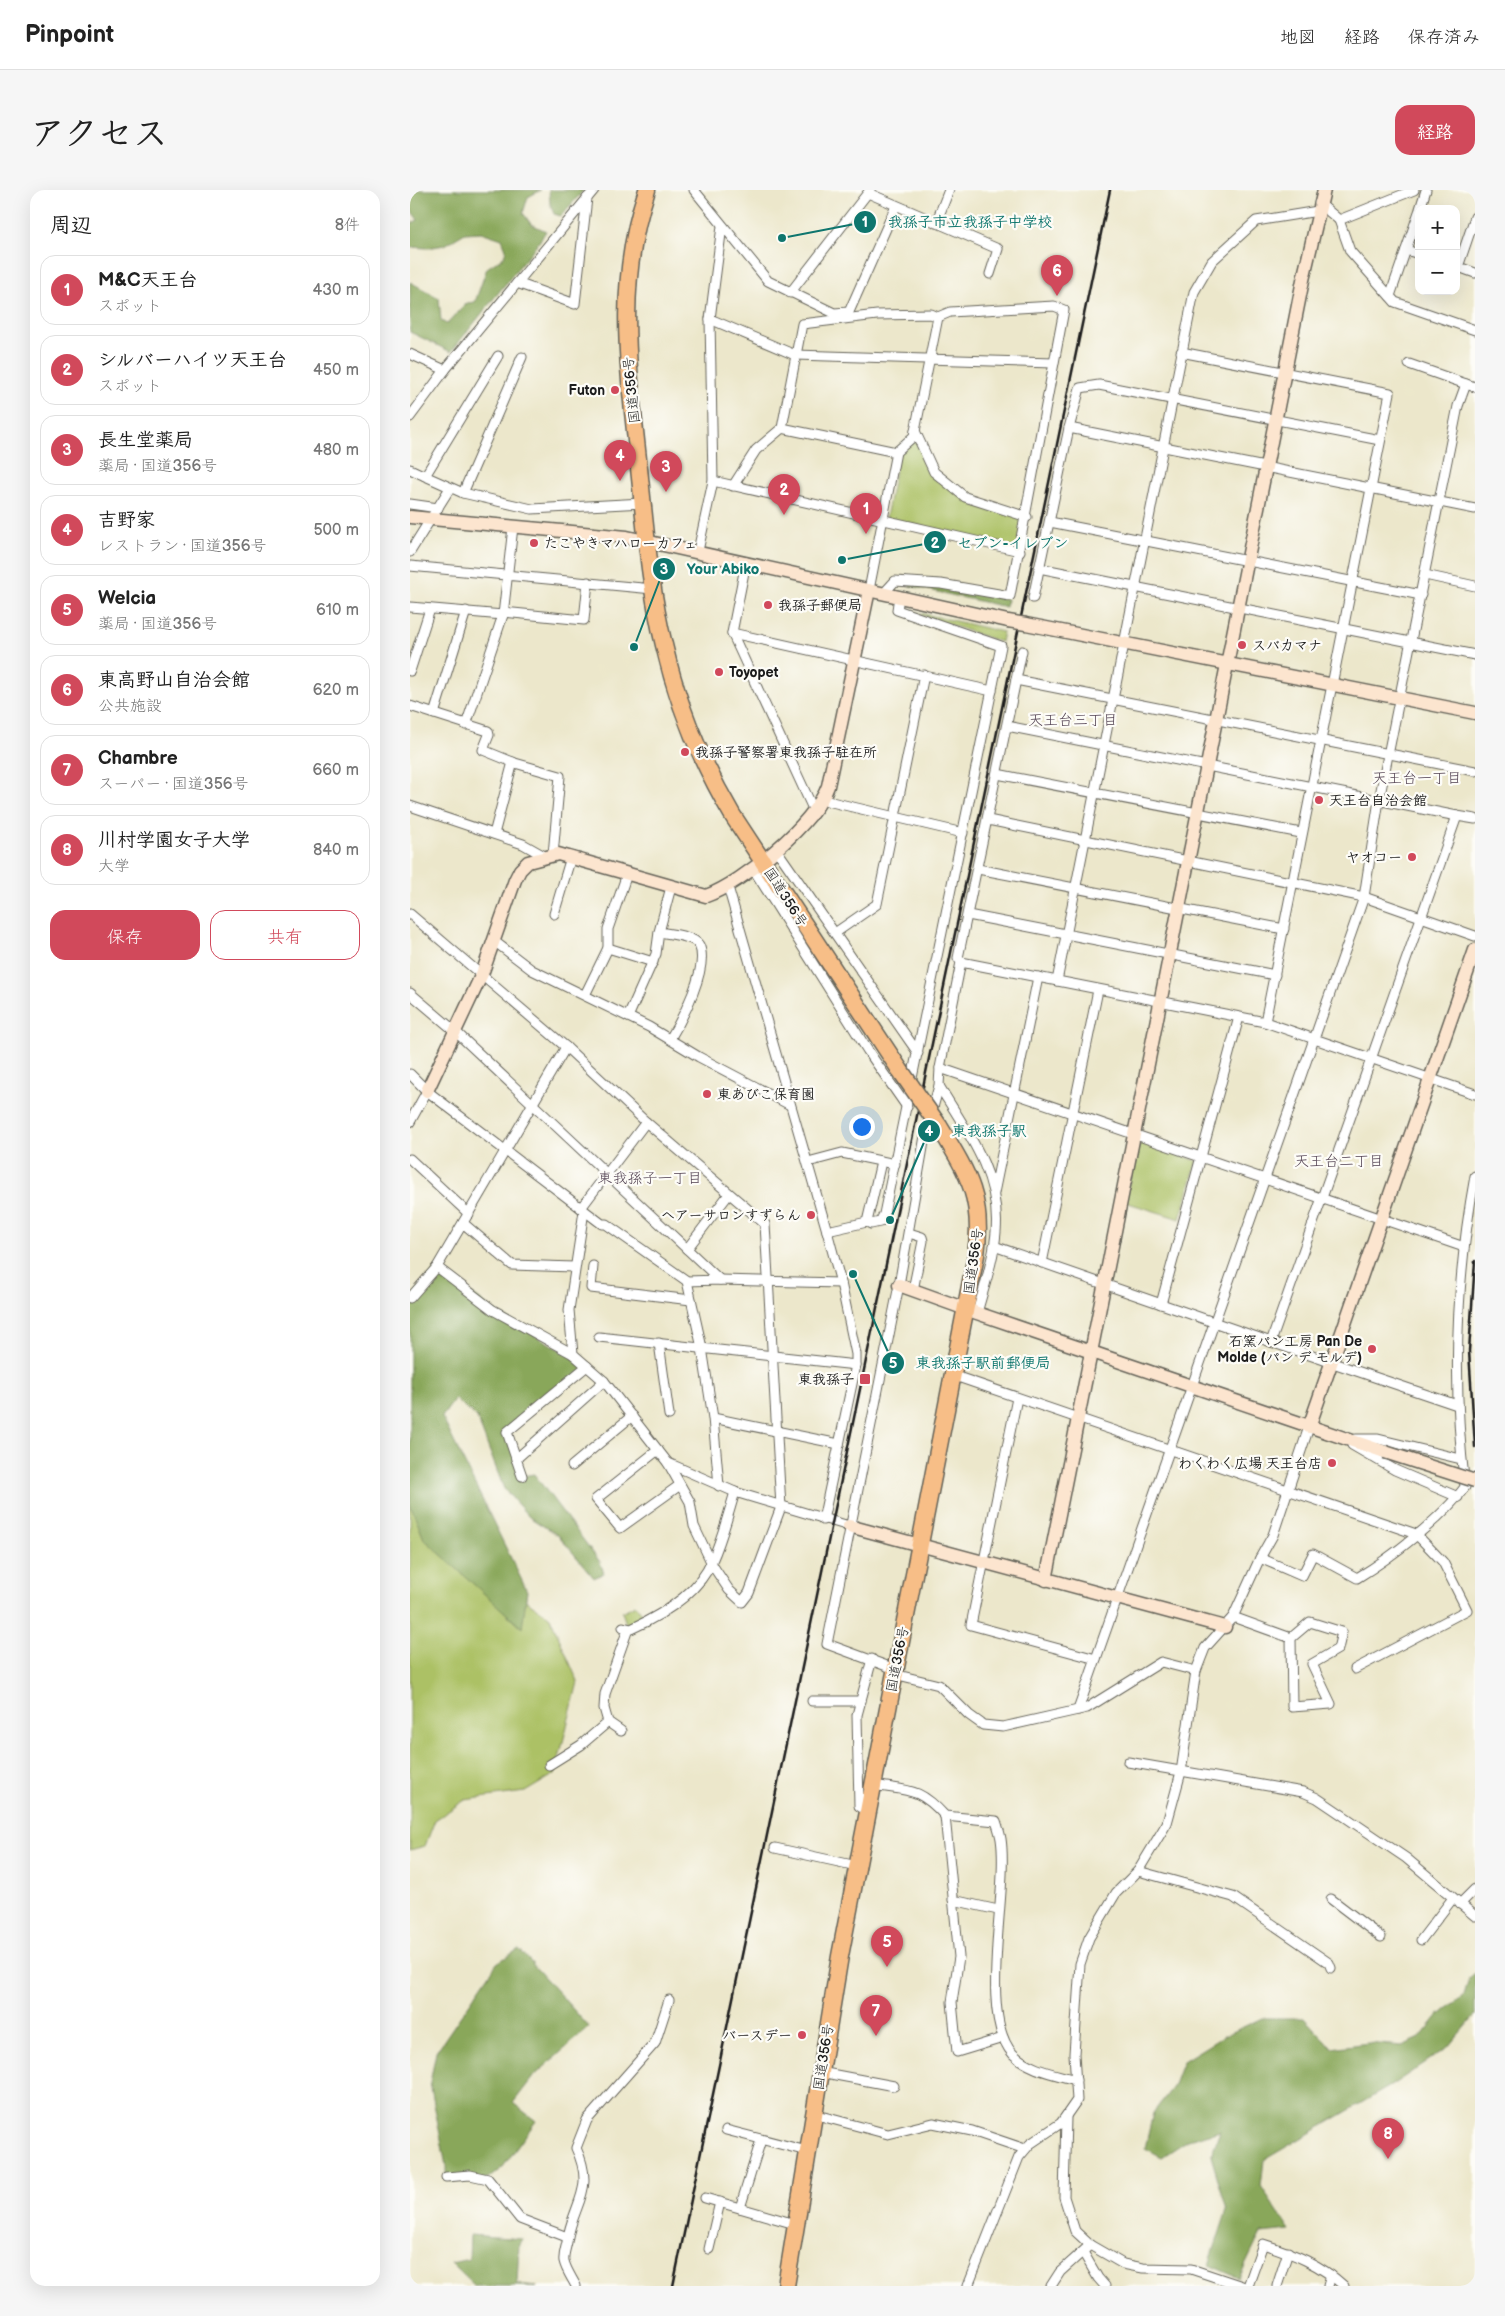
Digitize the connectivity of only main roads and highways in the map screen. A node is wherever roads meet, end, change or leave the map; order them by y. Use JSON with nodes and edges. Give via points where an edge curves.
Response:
{"nodes":[{"id":1,"x":646,"y":190,"type":"edge"},
{"id":2,"x":786,"y":2286,"type":"edge"}],
"edges":[{"from":1,"to":2,"type":"highway","name":"国道356号","bridge":true,"via":[[629,262],[627,356],[653,588],[664,645],[691,733],[758,866],[939,1126],[966,1171],[977,1203],[979,1235],[971,1312],[952,1375],[857,1866]]}]}
